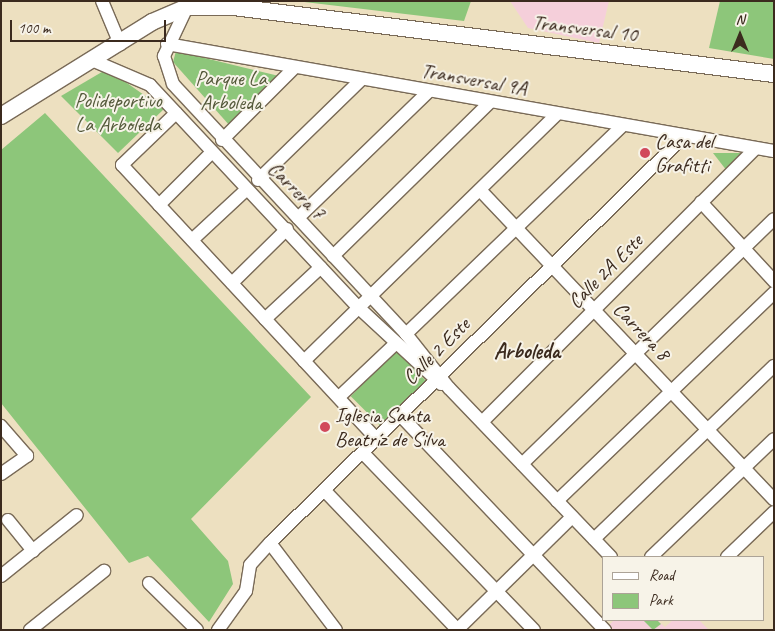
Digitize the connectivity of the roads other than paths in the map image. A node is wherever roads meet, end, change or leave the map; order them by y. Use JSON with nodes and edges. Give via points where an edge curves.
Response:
{"nodes":[{"id":1,"x":102,"y":1,"type":"edge"},
{"id":2,"x":189,"y":4,"type":"edge"},
{"id":3,"x":120,"y":44,"type":"junction"},
{"id":4,"x":167,"y":44,"type":"junction"},
{"id":5,"x":94,"y":61,"type":"junction"},
{"id":6,"x":295,"y":67,"type":"junction"},
{"id":7,"x":774,"y":74,"type":"edge"},
{"id":8,"x":362,"y":79,"type":"junction"},
{"id":9,"x":429,"y":91,"type":"junction"},
{"id":10,"x":490,"y":102,"type":"junction"},
{"id":11,"x":176,"y":113,"type":"junction"},
{"id":12,"x":557,"y":114,"type":"junction"},
{"id":13,"x":1,"y":116,"type":"edge"},
{"id":14,"x":622,"y":126,"type":"junction"},
{"id":15,"x":684,"y":136,"type":"junction"},
{"id":16,"x":222,"y":140,"type":"junction"},
{"id":17,"x":756,"y":148,"type":"junction"},
{"id":18,"x":774,"y":151,"type":"edge"},
{"id":19,"x":211,"y":153,"type":"junction"},
{"id":20,"x":258,"y":180,"type":"junction"},
{"id":21,"x":246,"y":190,"type":"junction"},
{"id":22,"x":480,"y":190,"type":"junction"},
{"id":23,"x":702,"y":202,"type":"junction"},
{"id":24,"x":159,"y":205,"type":"junction"},
{"id":25,"x":298,"y":218,"type":"junction"},
{"id":26,"x":774,"y":219,"type":"edge"},
{"id":27,"x":516,"y":228,"type":"junction"},
{"id":28,"x":287,"y":229,"type":"junction"},
{"id":29,"x":192,"y":240,"type":"junction"},
{"id":30,"x":743,"y":247,"type":"junction"},
{"id":31,"x":333,"y":256,"type":"junction"},
{"id":32,"x":552,"y":265,"type":"junction"},
{"id":33,"x":321,"y":267,"type":"junction"},
{"id":34,"x":774,"y":281,"type":"edge"},
{"id":35,"x":232,"y":283,"type":"junction"},
{"id":36,"x":774,"y":293,"type":"edge"},
{"id":37,"x":370,"y":296,"type":"junction"},
{"id":38,"x":359,"y":308,"type":"junction"},
{"id":39,"x":594,"y":310,"type":"junction"},
{"id":40,"x":265,"y":319,"type":"junction"},
{"id":41,"x":406,"y":334,"type":"junction"},
{"id":42,"x":395,"y":344,"type":"junction"},
{"id":43,"x":635,"y":353,"type":"junction"},
{"id":44,"x":304,"y":361,"type":"junction"},
{"id":45,"x":774,"y":366,"type":"edge"},
{"id":46,"x":437,"y":377,"type":"junction"},
{"id":47,"x":672,"y":391,"type":"junction"},
{"id":48,"x":338,"y":398,"type":"junction"},
{"id":49,"x":401,"y":416,"type":"junction"},
{"id":50,"x":482,"y":422,"type":"junction"},
{"id":51,"x":1,"y":426,"type":"edge"},
{"id":52,"x":708,"y":430,"type":"junction"},
{"id":53,"x":377,"y":439,"type":"junction"},
{"id":54,"x":774,"y":439,"type":"edge"},
{"id":55,"x":363,"y":453,"type":"junction"},
{"id":56,"x":522,"y":464,"type":"junction"},
{"id":57,"x":743,"y":469,"type":"junction"},
{"id":58,"x":1,"y":474,"type":"edge"},
{"id":59,"x":324,"y":490,"type":"junction"},
{"id":60,"x":774,"y":500,"type":"edge"},
{"id":61,"x":557,"y":501,"type":"junction"},
{"id":62,"x":774,"y":512,"type":"edge"},
{"id":63,"x":78,"y":516,"type":"dead end"},
{"id":64,"x":572,"y":516,"type":"junction"},
{"id":65,"x":8,"y":520,"type":"dead end"},
{"id":66,"x":594,"y":539,"type":"junction"},
{"id":67,"x":270,"y":543,"type":"junction"},
{"id":68,"x":33,"y":551,"type":"junction"},
{"id":69,"x":533,"y":554,"type":"junction"},
{"id":70,"x":610,"y":556,"type":"edge"},
{"id":71,"x":652,"y":556,"type":"edge"},
{"id":72,"x":728,"y":556,"type":"edge"},
{"id":73,"x":104,"y":571,"type":"dead end"},
{"id":74,"x":1,"y":576,"type":"edge"},
{"id":75,"x":149,"y":583,"type":"dead end"},
{"id":76,"x":496,"y":591,"type":"junction"},
{"id":77,"x":458,"y":629,"type":"edge"},
{"id":78,"x":30,"y":630,"type":"edge"},
{"id":79,"x":197,"y":630,"type":"edge"},
{"id":80,"x":218,"y":630,"type":"edge"},
{"id":81,"x":336,"y":630,"type":"edge"},
{"id":82,"x":534,"y":630,"type":"edge"},
{"id":83,"x":605,"y":630,"type":"edge"}],
"edges":[{"from":1,"to":3,"type":"street"},
{"from":2,"to":3,"type":"main road","name":"Transversal 10","via":[[152,22]]},
{"from":2,"to":4,"type":"street","name":"Carrera 7"},
{"from":2,"to":7,"type":"main road","name":"Transversal 10"},
{"from":3,"to":5,"type":"main road","name":"Transversal 10"},
{"from":4,"to":6,"type":"street","name":"Transversal 9A"},
{"from":4,"to":16,"type":"street","name":"Carrera 7","via":[[167,74]]},
{"from":5,"to":11,"type":"street","name":"Carrera 7","via":[[150,85]]},
{"from":5,"to":13,"type":"main road","name":"Transversal 10"},
{"from":6,"to":8,"type":"street","name":"Transversal 9A"},
{"from":6,"to":16,"type":"street"},
{"from":8,"to":9,"type":"street","name":"Transversal 9A"},
{"from":8,"to":20,"type":"street"},
{"from":9,"to":10,"type":"street","name":"Transversal 9A"},
{"from":9,"to":25,"type":"street"},
{"from":10,"to":12,"type":"street","name":"Transversal 9A"},
{"from":10,"to":31,"type":"street"},
{"from":11,"to":19,"type":"street","name":"Carrera 7"},
{"from":11,"to":24,"type":"street","via":[[122,165]]},
{"from":12,"to":14,"type":"street","name":"Transversal 9A"},
{"from":12,"to":22,"type":"street"},
{"from":14,"to":15,"type":"street","name":"Transversal 9A"},
{"from":14,"to":27,"type":"street"},
{"from":15,"to":17,"type":"street","name":"Transversal 9A"},
{"from":15,"to":32,"type":"street","name":"Calle 2 Este"},
{"from":16,"to":20,"type":"street","name":"Carrera 7"},
{"from":17,"to":18,"type":"street","name":"Transversal 9A"},
{"from":17,"to":23,"type":"street","name":"Calle 2A Este"},
{"from":19,"to":21,"type":"street","name":"Carrera 7"},
{"from":19,"to":24,"type":"street"},
{"from":20,"to":25,"type":"street","name":"Carrera 7"},
{"from":21,"to":28,"type":"street","name":"Carrera 7"},
{"from":21,"to":29,"type":"street"},
{"from":22,"to":27,"type":"street","name":"Carrera 8"},
{"from":22,"to":37,"type":"street"},
{"from":23,"to":30,"type":"street"},
{"from":23,"to":39,"type":"street","name":"Calle 2A Este"},
{"from":24,"to":29,"type":"street"},
{"from":25,"to":31,"type":"street","name":"Carrera 7"},
{"from":26,"to":30,"type":"street"},
{"from":27,"to":32,"type":"street","name":"Carrera 8"},
{"from":27,"to":41,"type":"street"},
{"from":28,"to":33,"type":"street","name":"Carrera 7"},
{"from":28,"to":35,"type":"street"},
{"from":29,"to":35,"type":"street"},
{"from":30,"to":34,"type":"street"},
{"from":30,"to":43,"type":"street"},
{"from":31,"to":37,"type":"street","name":"Carrera 7"},
{"from":32,"to":39,"type":"street","name":"Carrera 8"},
{"from":32,"to":46,"type":"street","name":"Calle 2 Este"},
{"from":33,"to":38,"type":"street","name":"Carrera 7"},
{"from":33,"to":40,"type":"street"},
{"from":35,"to":40,"type":"street"},
{"from":36,"to":47,"type":"street"},
{"from":37,"to":38,"type":"street"},
{"from":37,"to":41,"type":"street","name":"Carrera 7"},
{"from":38,"to":42,"type":"street","name":"Carrera 7"},
{"from":38,"to":44,"type":"street"},
{"from":39,"to":43,"type":"street","name":"Carrera 8"},
{"from":39,"to":50,"type":"street","name":"Calle 2A Este"},
{"from":40,"to":44,"type":"street"},
{"from":41,"to":46,"type":"street","name":"Carrera 7"},
{"from":42,"to":46,"type":"street","name":"Carrera 7"},
{"from":42,"to":48,"type":"street"},
{"from":43,"to":47,"type":"street","name":"Carrera 8"},
{"from":43,"to":56,"type":"street"},
{"from":44,"to":48,"type":"street"},
{"from":45,"to":52,"type":"street"},
{"from":46,"to":49,"type":"street","name":"Calle 2 Este"},
{"from":46,"to":50,"type":"street","name":"Carrera 7"},
{"from":47,"to":52,"type":"street","name":"Carrera 8"},
{"from":47,"to":61,"type":"street"},
{"from":48,"to":53,"type":"street"},
{"from":49,"to":53,"type":"street","name":"Calle 2 Este"},
{"from":49,"to":69,"type":"street"},
{"from":50,"to":56,"type":"street","name":"Carrera 7"},
{"from":51,"to":58,"type":"street","via":[[26,456]]},
{"from":52,"to":57,"type":"street","name":"Carrera 8"},
{"from":52,"to":66,"type":"street"},
{"from":53,"to":55,"type":"street","name":"Calle 2 Este"},
{"from":54,"to":57,"type":"street"},
{"from":55,"to":59,"type":"street","name":"Calle 2 Este"},
{"from":55,"to":76,"type":"street"},
{"from":56,"to":61,"type":"street","name":"Carrera 7"},
{"from":57,"to":60,"type":"street","name":"Carrera 8"},
{"from":57,"to":71,"type":"street"},
{"from":59,"to":67,"type":"street","name":"Calle 2 Este"},
{"from":59,"to":77,"type":"street"},
{"from":61,"to":64,"type":"street","name":"Carrera 7"},
{"from":62,"to":72,"type":"street"},
{"from":63,"to":68,"type":"street"},
{"from":64,"to":66,"type":"street","name":"Carrera 7"},
{"from":64,"to":69,"type":"street"},
{"from":65,"to":68,"type":"street"},
{"from":66,"to":70,"type":"street","name":"Carrera 7"},
{"from":67,"to":80,"type":"street","name":"Calle 2 Este","via":[[250,565],[246,591]]},
{"from":67,"to":81,"type":"street"},
{"from":68,"to":74,"type":"street"},
{"from":69,"to":76,"type":"street"},
{"from":69,"to":83,"type":"street"},
{"from":73,"to":78,"type":"street"},
{"from":75,"to":79,"type":"street"},
{"from":76,"to":77,"type":"street"},
{"from":76,"to":82,"type":"street"}]}
